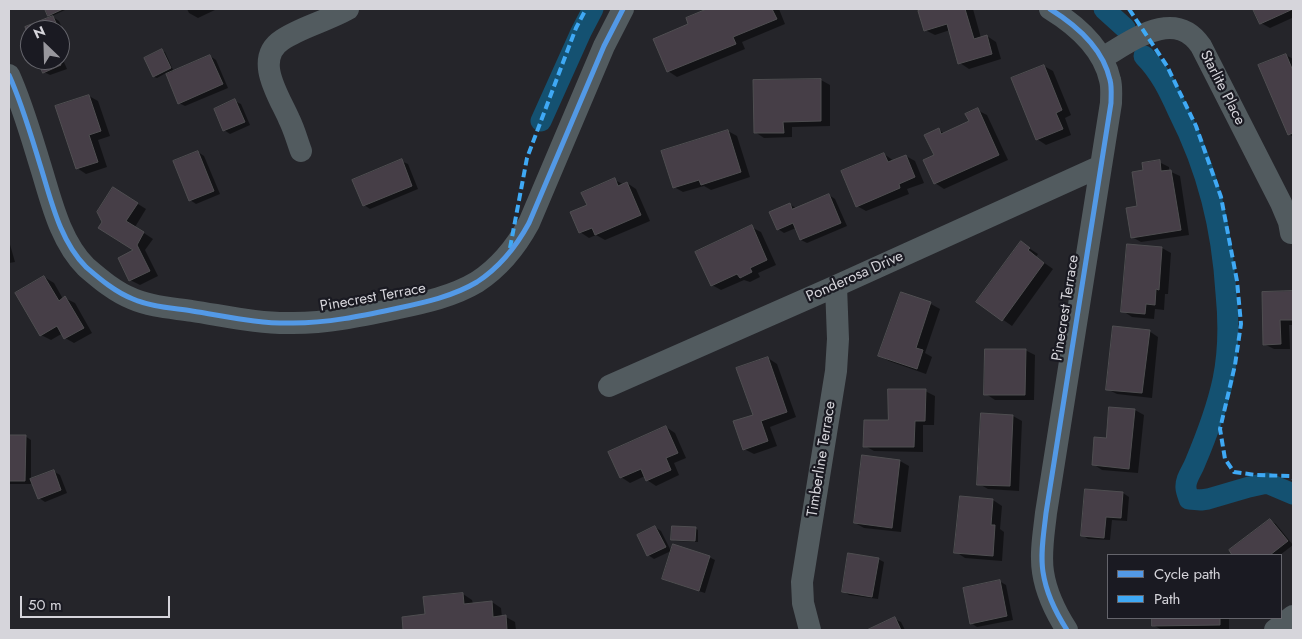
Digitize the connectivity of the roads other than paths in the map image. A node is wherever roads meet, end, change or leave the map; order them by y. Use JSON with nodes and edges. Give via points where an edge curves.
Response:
{"nodes":[{"id":1,"x":348,"y":9,"type":"edge"},
{"id":2,"x":623,"y":9,"type":"edge"},
{"id":3,"x":1050,"y":9,"type":"edge"},
{"id":4,"x":1102,"y":58,"type":"junction"},
{"id":5,"x":9,"y":75,"type":"edge"},
{"id":6,"x":301,"y":151,"type":"dead end"},
{"id":7,"x":1101,"y":166,"type":"junction"},
{"id":8,"x":1292,"y":233,"type":"dead end"},
{"id":9,"x":836,"y":286,"type":"junction"},
{"id":10,"x":609,"y":386,"type":"dead end"},
{"id":11,"x":1293,"y":616,"type":"edge"},
{"id":12,"x":810,"y":630,"type":"edge"},
{"id":13,"x":1067,"y":630,"type":"edge"},
{"id":14,"x":1276,"y":630,"type":"edge"}],
"edges":[{"from":1,"to":6,"type":"street","via":[[282,40],[269,54],[271,78]]},
{"from":2,"to":5,"type":"street","name":"Pinecrest Terrace","via":[[528,223],[508,256],[476,282],[432,301],[346,319],[260,322],[158,306],[134,300],[114,289],[84,265],[56,217],[20,99]]},
{"from":3,"to":4,"type":"street","name":"Pinecrest Terrace","via":[[1087,38]]},
{"from":4,"to":7,"type":"street","name":"Pinecrest Terrace","via":[[1111,82],[1111,103]]},
{"from":4,"to":8,"type":"street","name":"Starlite Place","via":[[1156,30],[1179,28],[1195,37],[1281,203]]},
{"from":7,"to":9,"type":"street","name":"Ponderosa Drive"},
{"from":7,"to":13,"type":"street","name":"Pinecrest Terrace","via":[[1043,544],[1043,572]]},
{"from":9,"to":10,"type":"street","name":"Ponderosa Drive"},
{"from":9,"to":12,"type":"street","name":"Timberline Terrace","via":[[836,371],[802,582]]},
{"from":11,"to":14,"type":"street"}]}
